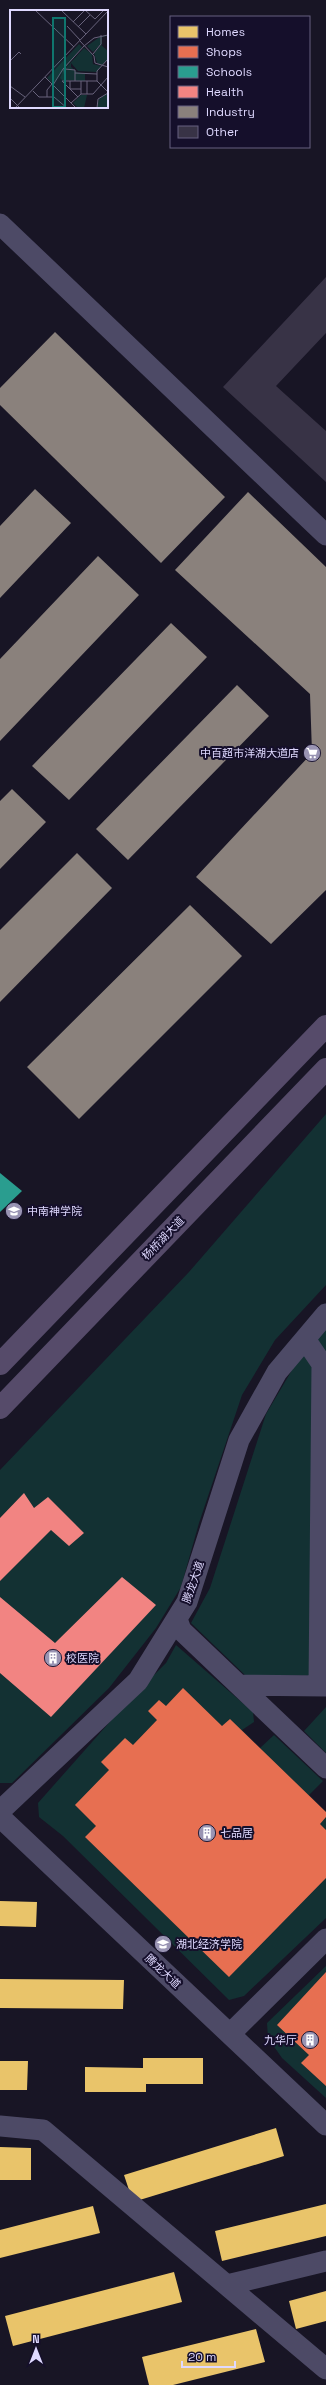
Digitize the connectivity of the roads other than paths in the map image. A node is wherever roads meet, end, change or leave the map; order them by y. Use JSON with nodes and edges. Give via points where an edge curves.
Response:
{"nodes":[{"id":1,"x":0,"y":224,"type":"edge"},
{"id":2,"x":326,"y":535,"type":"edge"},
{"id":3,"x":326,"y":1026,"type":"edge"},
{"id":4,"x":326,"y":1069,"type":"edge"},
{"id":5,"x":326,"y":1314,"type":"edge"},
{"id":6,"x":305,"y":1339,"type":"junction"},
{"id":7,"x":0,"y":1364,"type":"edge"},
{"id":8,"x":324,"y":1368,"type":"edge"},
{"id":9,"x":0,"y":1408,"type":"edge"},
{"id":10,"x":323,"y":1578,"type":"edge"},
{"id":11,"x":177,"y":1618,"type":"junction"},
{"id":12,"x":240,"y":1685,"type":"junction"},
{"id":13,"x":322,"y":1686,"type":"edge"},
{"id":14,"x":326,"y":1768,"type":"edge"},
{"id":15,"x":0,"y":1811,"type":"edge"},
{"id":16,"x":0,"y":1817,"type":"edge"},
{"id":17,"x":326,"y":1939,"type":"edge"},
{"id":18,"x":230,"y":2034,"type":"junction"},
{"id":19,"x":326,"y":2125,"type":"edge"},
{"id":20,"x":0,"y":2126,"type":"edge"},
{"id":21,"x":326,"y":2261,"type":"edge"},
{"id":22,"x":227,"y":2285,"type":"junction"},
{"id":23,"x":317,"y":2351,"type":"edge"},
{"id":24,"x":326,"y":2369,"type":"edge"}],
"edges":[{"from":1,"to":2,"type":"street"},
{"from":3,"to":7,"type":"main road"},
{"from":4,"to":9,"type":"main road","name":"杨桥湖大道"},
{"from":5,"to":6,"type":"street","name":"腾龙大道"},
{"from":6,"to":8,"type":"street"},
{"from":6,"to":11,"type":"street","name":"腾龙大道","via":[[277,1372],[239,1440],[187,1602]]},
{"from":8,"to":10,"type":"street"},
{"from":10,"to":13,"type":"street"},
{"from":11,"to":12,"type":"street","via":[[180,1630]]},
{"from":11,"to":15,"type":"street","name":"腾龙大道","via":[[138,1681]]},
{"from":12,"to":13,"type":"street"},
{"from":12,"to":14,"type":"street"},
{"from":16,"to":18,"type":"street","name":"腾龙大道"},
{"from":17,"to":18,"type":"street"},
{"from":18,"to":19,"type":"street","name":"腾龙大道"},
{"from":20,"to":22,"type":"street","via":[[43,2130]]},
{"from":21,"to":22,"type":"street"},
{"from":22,"to":23,"type":"street"},
{"from":23,"to":24,"type":"street"}]}
